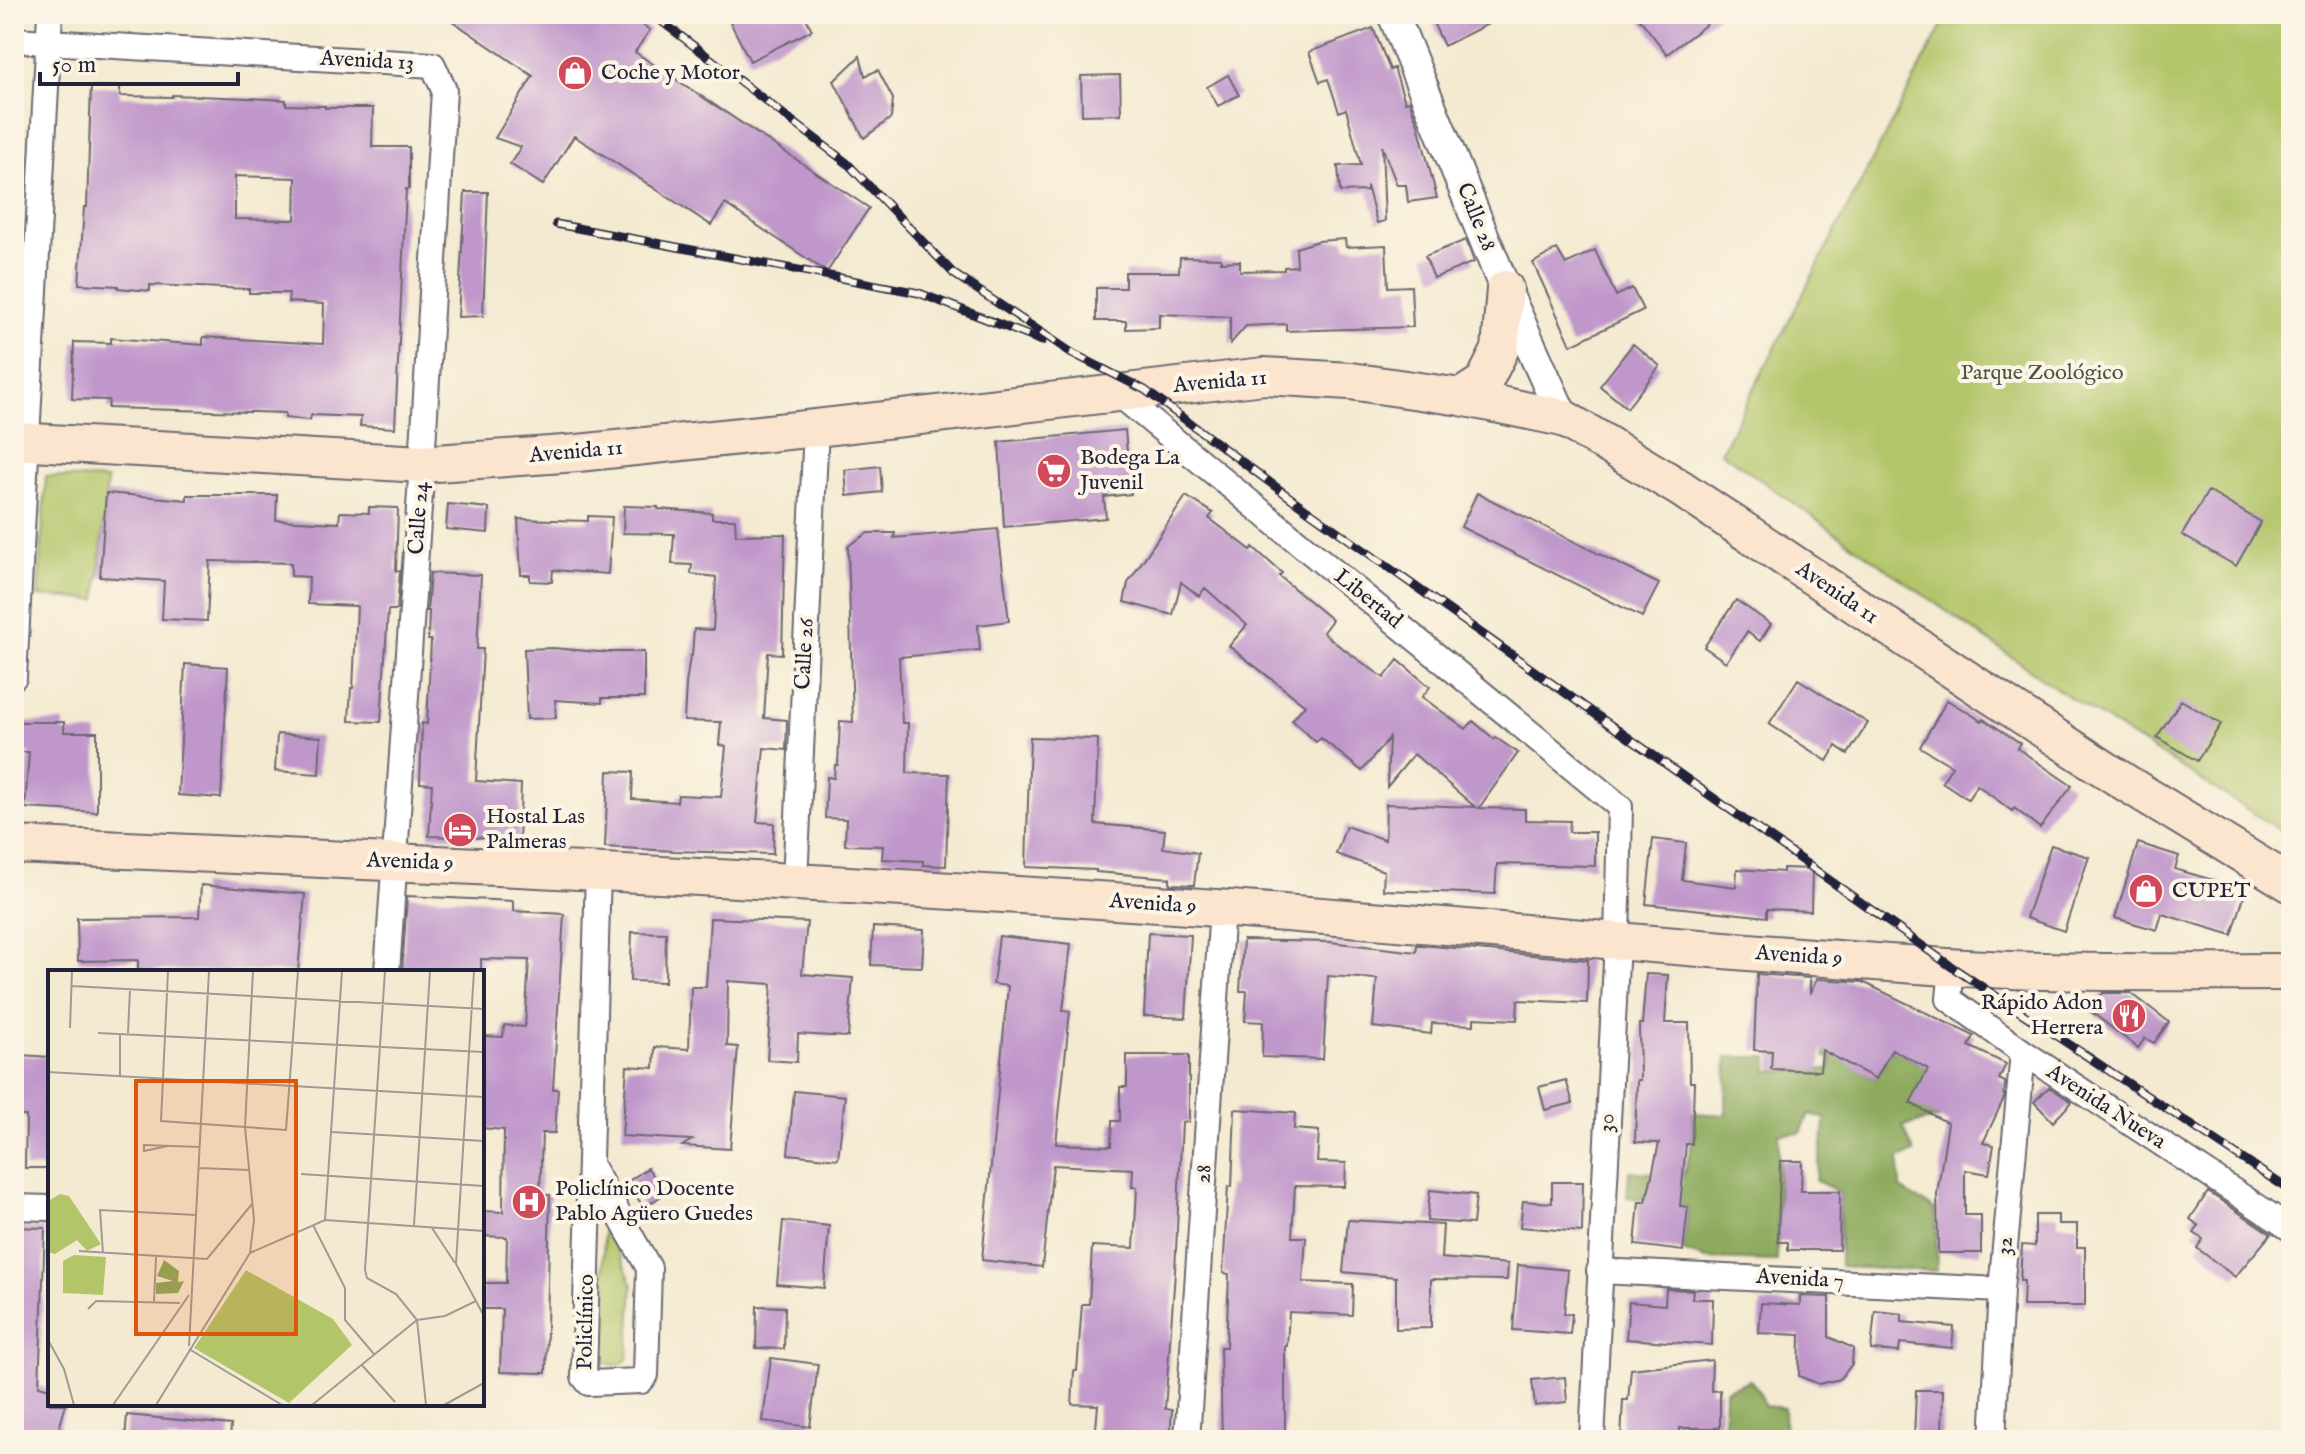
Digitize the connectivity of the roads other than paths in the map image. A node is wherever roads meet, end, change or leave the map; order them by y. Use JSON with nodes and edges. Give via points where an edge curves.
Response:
{"nodes":[{"id":1,"x":50,"y":14,"type":"edge"},
{"id":2,"x":1393,"y":14,"type":"edge"},
{"id":3,"x":14,"y":40,"type":"edge"},
{"id":4,"x":49,"y":43,"type":"junction"},
{"id":5,"x":433,"y":65,"type":"joint"},
{"id":6,"x":1505,"y":289,"type":"junction"},
{"id":7,"x":1116,"y":392,"type":"junction"},
{"id":8,"x":1461,"y":397,"type":"junction"},
{"id":9,"x":1563,"y":418,"type":"junction"},
{"id":10,"x":816,"y":428,"type":"junction"},
{"id":11,"x":20,"y":441,"type":"edge"},
{"id":12,"x":422,"y":464,"type":"junction"},
{"id":13,"x":14,"y":677,"type":"edge"},
{"id":14,"x":1620,"y":807,"type":"joint"},
{"id":15,"x":14,"y":845,"type":"edge"},
{"id":16,"x":395,"y":862,"type":"junction"},
{"id":17,"x":598,"y":870,"type":"junction"},
{"id":18,"x":795,"y":881,"type":"junction"},
{"id":19,"x":2291,"y":884,"type":"edge"},
{"id":20,"x":1222,"y":908,"type":"junction"},
{"id":21,"x":1617,"y":942,"type":"junction"},
{"id":22,"x":1952,"y":967,"type":"junction"},
{"id":23,"x":387,"y":970,"type":"edge"},
{"id":24,"x":2291,"y":972,"type":"edge"},
{"id":25,"x":2023,"y":1052,"type":"junction"},
{"id":26,"x":590,"y":1164,"type":"junction"},
{"id":27,"x":14,"y":1207,"type":"edge"},
{"id":28,"x":48,"y":1208,"type":"edge"},
{"id":29,"x":2291,"y":1229,"type":"edge"},
{"id":30,"x":1599,"y":1271,"type":"junction"},
{"id":31,"x":2001,"y":1290,"type":"junction"},
{"id":32,"x":1187,"y":1440,"type":"edge"},
{"id":33,"x":1592,"y":1440,"type":"edge"},
{"id":34,"x":1993,"y":1440,"type":"edge"}],
"edges":[{"from":1,"to":4,"type":"street"},
{"from":2,"to":6,"type":"street","name":"Calle 28"},
{"from":3,"to":4,"type":"street","name":"Avenida 13"},
{"from":4,"to":5,"type":"street","name":"Avenida 13"},
{"from":4,"to":11,"type":"street"},
{"from":5,"to":12,"type":"street","name":"Calle 24","via":[[444,90]]},
{"from":6,"to":8,"type":"main road","via":[[1500,350],[1484,382]]},
{"from":6,"to":9,"type":"street","name":"Calle 28"},
{"from":7,"to":8,"type":"main road","name":"Avenida 11","via":[[1264,376],[1350,381]]},
{"from":7,"to":10,"type":"main road","name":"Avenida 11"},
{"from":7,"to":14,"type":"street","name":"Libertad"},
{"from":8,"to":9,"type":"main road","name":"Avenida 11"},
{"from":9,"to":19,"type":"main road","name":"Avenida 11","via":[[1680,488],[2006,706]]},
{"from":10,"to":12,"type":"main road","name":"Avenida 11"},
{"from":10,"to":18,"type":"street","name":"Calle 26"},
{"from":11,"to":12,"type":"main road","name":"Avenida 11"},
{"from":11,"to":13,"type":"street"},
{"from":12,"to":16,"type":"street","name":"Calle 24"},
{"from":14,"to":21,"type":"street","name":"30"},
{"from":15,"to":16,"type":"main road","name":"Avenida 9"},
{"from":16,"to":17,"type":"main road","name":"Avenida 9"},
{"from":16,"to":23,"type":"street","name":"Calle 24"},
{"from":17,"to":18,"type":"main road","name":"Avenida 9"},
{"from":17,"to":26,"type":"street","name":"Policlínico"},
{"from":18,"to":20,"type":"main road","name":"Avenida 9"},
{"from":20,"to":21,"type":"main road","name":"Avenida 9"},
{"from":20,"to":32,"type":"street","name":"28"},
{"from":21,"to":22,"type":"main road","name":"Avenida 9"},
{"from":21,"to":30,"type":"street","name":"30"},
{"from":22,"to":24,"type":"main road","name":"Avenida 9"},
{"from":22,"to":25,"type":"street","name":"Avenida Nueva","via":[[1949,999]]},
{"from":25,"to":29,"type":"street","name":"Avenida Nueva"},
{"from":25,"to":31,"type":"street","name":"32"},
{"from":26,"to":26,"type":"street","name":"Policlínico","via":[[584,1377],[589,1383],[641,1381],[646,1375],[649,1268]]},
{"from":27,"to":28,"type":"street"},
{"from":30,"to":31,"type":"street","name":"Avenida 7"},
{"from":30,"to":33,"type":"street","name":"30"},
{"from":31,"to":34,"type":"street","name":"32"}]}
